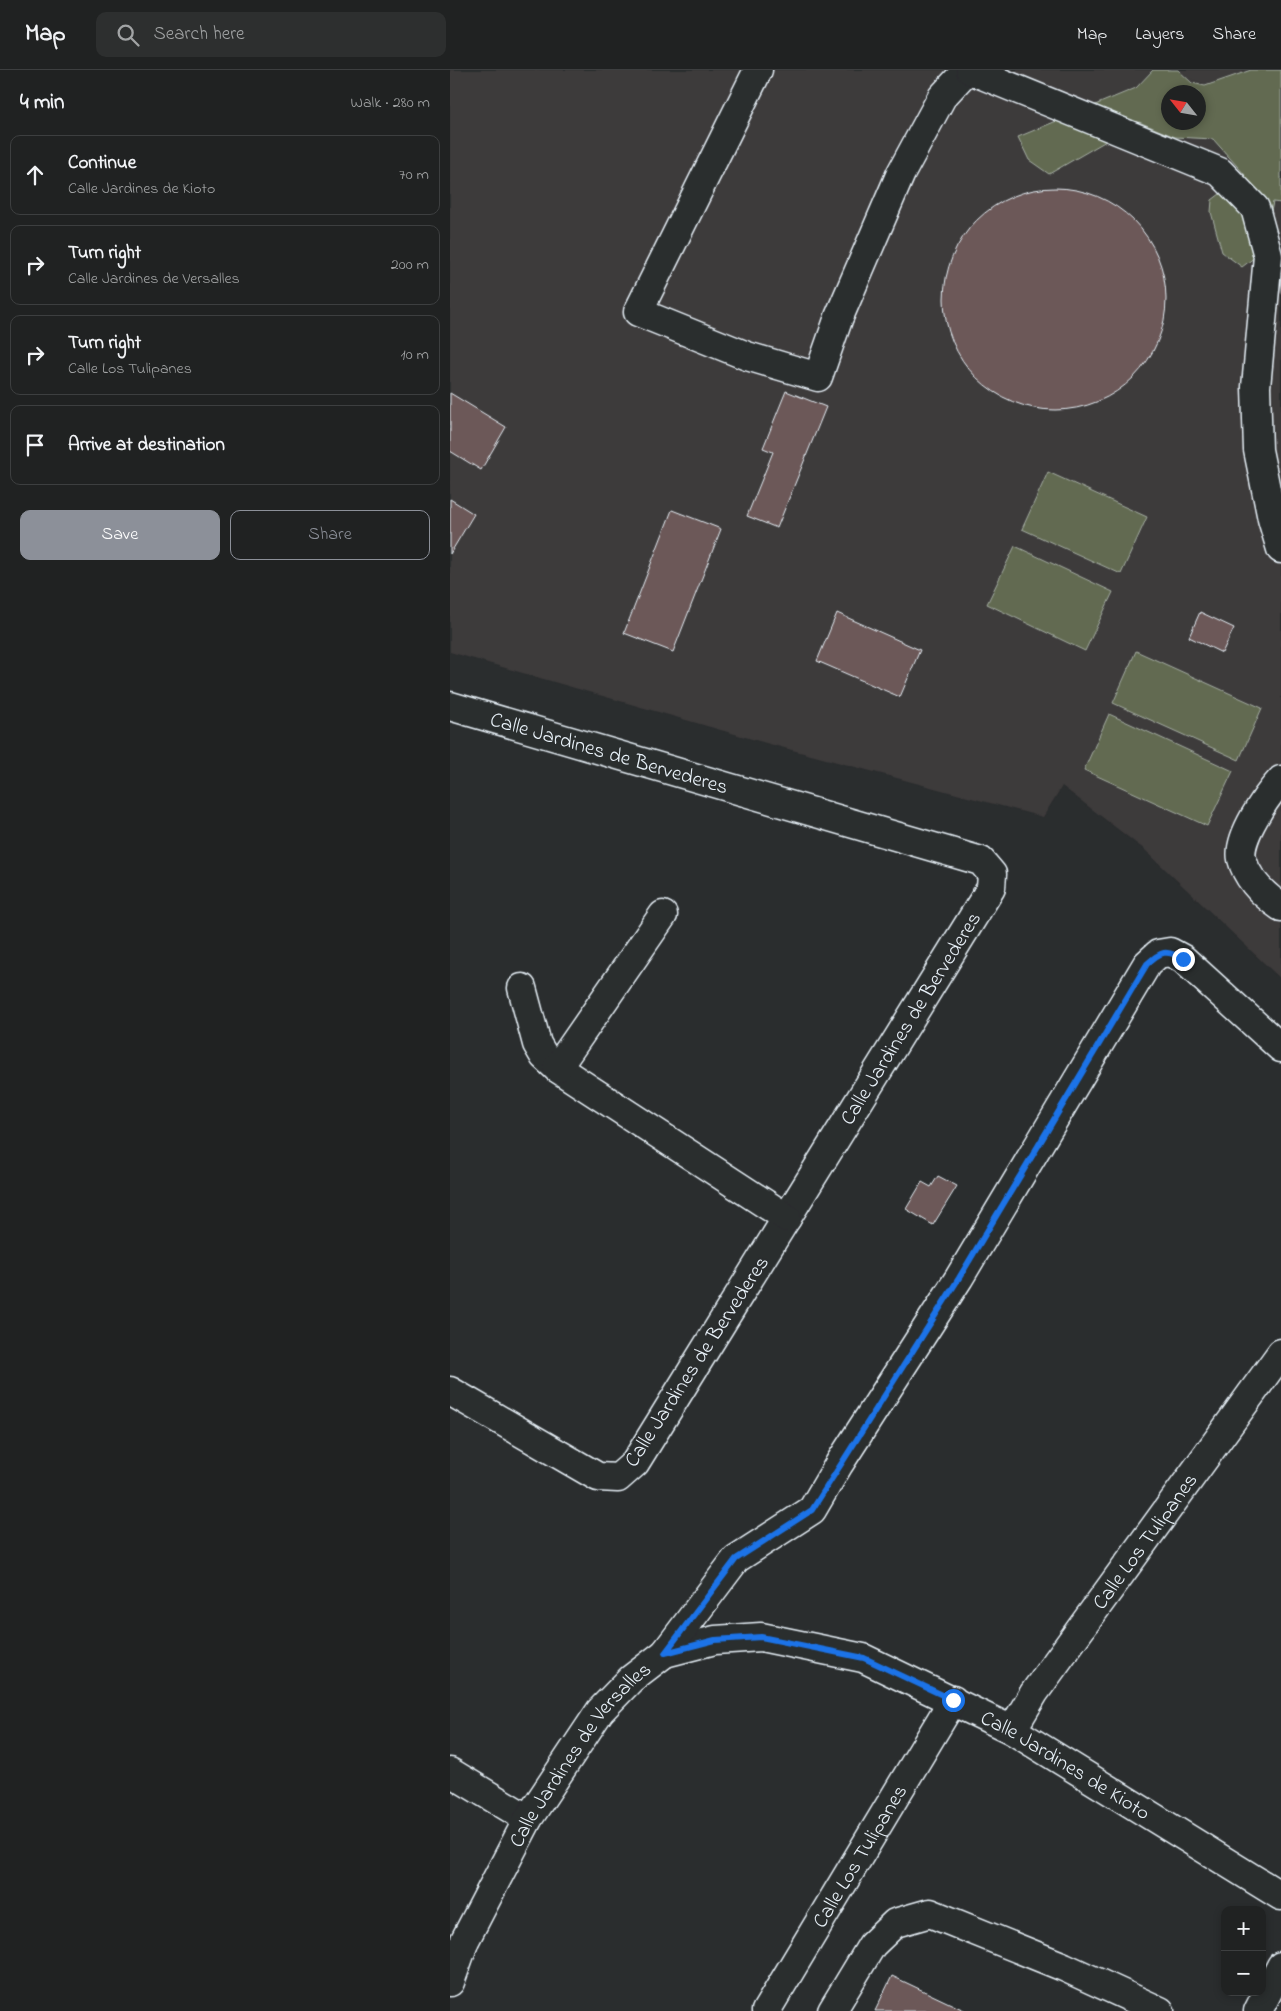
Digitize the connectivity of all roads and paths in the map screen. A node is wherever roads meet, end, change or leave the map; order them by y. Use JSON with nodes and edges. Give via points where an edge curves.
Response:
{"nodes":[{"id":1,"x":758,"y":70,"type":"edge"},
{"id":2,"x":968,"y":70,"type":"edge"},
{"id":3,"x":1276,"y":518,"type":"edge"},
{"id":4,"x":1281,"y":549,"type":"edge"},
{"id":5,"x":450,"y":706,"type":"edge"},
{"id":6,"x":1281,"y":780,"type":"edge"},
{"id":7,"x":1281,"y":907,"type":"edge"},
{"id":8,"x":663,"y":915,"type":"dead end"},
{"id":9,"x":522,"y":988,"type":"dead end"},
{"id":10,"x":1281,"y":1048,"type":"edge"},
{"id":11,"x":557,"y":1068,"type":"junction"},
{"id":12,"x":787,"y":1218,"type":"junction"},
{"id":13,"x":1281,"y":1353,"type":"edge"},
{"id":14,"x":450,"y":1391,"type":"edge"},
{"id":15,"x":665,"y":1653,"type":"junction"},
{"id":16,"x":953,"y":1700,"type":"junction"},
{"id":17,"x":1012,"y":1730,"type":"junction"},
{"id":18,"x":450,"y":1772,"type":"edge"},
{"id":19,"x":528,"y":1819,"type":"junction"},
{"id":20,"x":1281,"y":1896,"type":"edge"},
{"id":21,"x":1281,"y":1966,"type":"edge"},
{"id":22,"x":450,"y":1982,"type":"edge"},
{"id":23,"x":766,"y":2011,"type":"edge"},
{"id":24,"x":832,"y":2011,"type":"edge"},
{"id":25,"x":1160,"y":2011,"type":"edge"},
{"id":26,"x":1258,"y":2011,"type":"edge"}],
"edges":[{"from":1,"to":2,"type":"street","via":[[638,312],[747,356],[818,377],[838,317],[901,172],[942,97]]},
{"from":2,"to":3,"type":"street","via":[[1220,172],[1255,208],[1268,256],[1256,387],[1258,450]]},
{"from":3,"to":4,"type":"street"},
{"from":5,"to":12,"type":"street","name":"Calle Jardines de Bervederes","via":[[981,861],[992,874],[991,888]]},
{"from":6,"to":7,"type":"street","via":[[1272,789],[1247,832],[1242,858],[1252,880]]},
{"from":8,"to":11,"type":"street"},
{"from":9,"to":11,"type":"street","via":[[537,1044]]},
{"from":10,"to":15,"type":"street","name":"Calle Jardines de Versalles","via":[[1183,959],[1170,952],[1158,954],[1147,964],[959,1278],[812,1510],[736,1559]]},
{"from":11,"to":12,"type":"street"},
{"from":12,"to":14,"type":"street","name":"Calle Jardines de Bervederes","via":[[635,1463],[618,1478],[598,1477]]},
{"from":13,"to":17,"type":"street","name":"Calle Los Tulipanes","via":[[1034,1693]]},
{"from":15,"to":16,"type":"street","name":"Calle Jardines de Kioto","via":[[715,1640],[761,1637],[864,1658]]},
{"from":15,"to":19,"type":"street","name":"Calle Jardines de Versalles","via":[[630,1679],[600,1711]]},
{"from":16,"to":17,"type":"street","name":"Calle Jardines de Kioto"},
{"from":16,"to":23,"type":"street","name":"Calle Los Tulipanes"},
{"from":17,"to":20,"type":"street","name":"Calle Jardines de Kioto"},
{"from":18,"to":19,"type":"street"},
{"from":19,"to":22,"type":"street","name":"Calle Jardines de Versalles","via":[[465,1940]]},
{"from":21,"to":26,"type":"street"},
{"from":24,"to":25,"type":"street","via":[[872,1945],[895,1922],[930,1913],[1064,1967]]}]}
